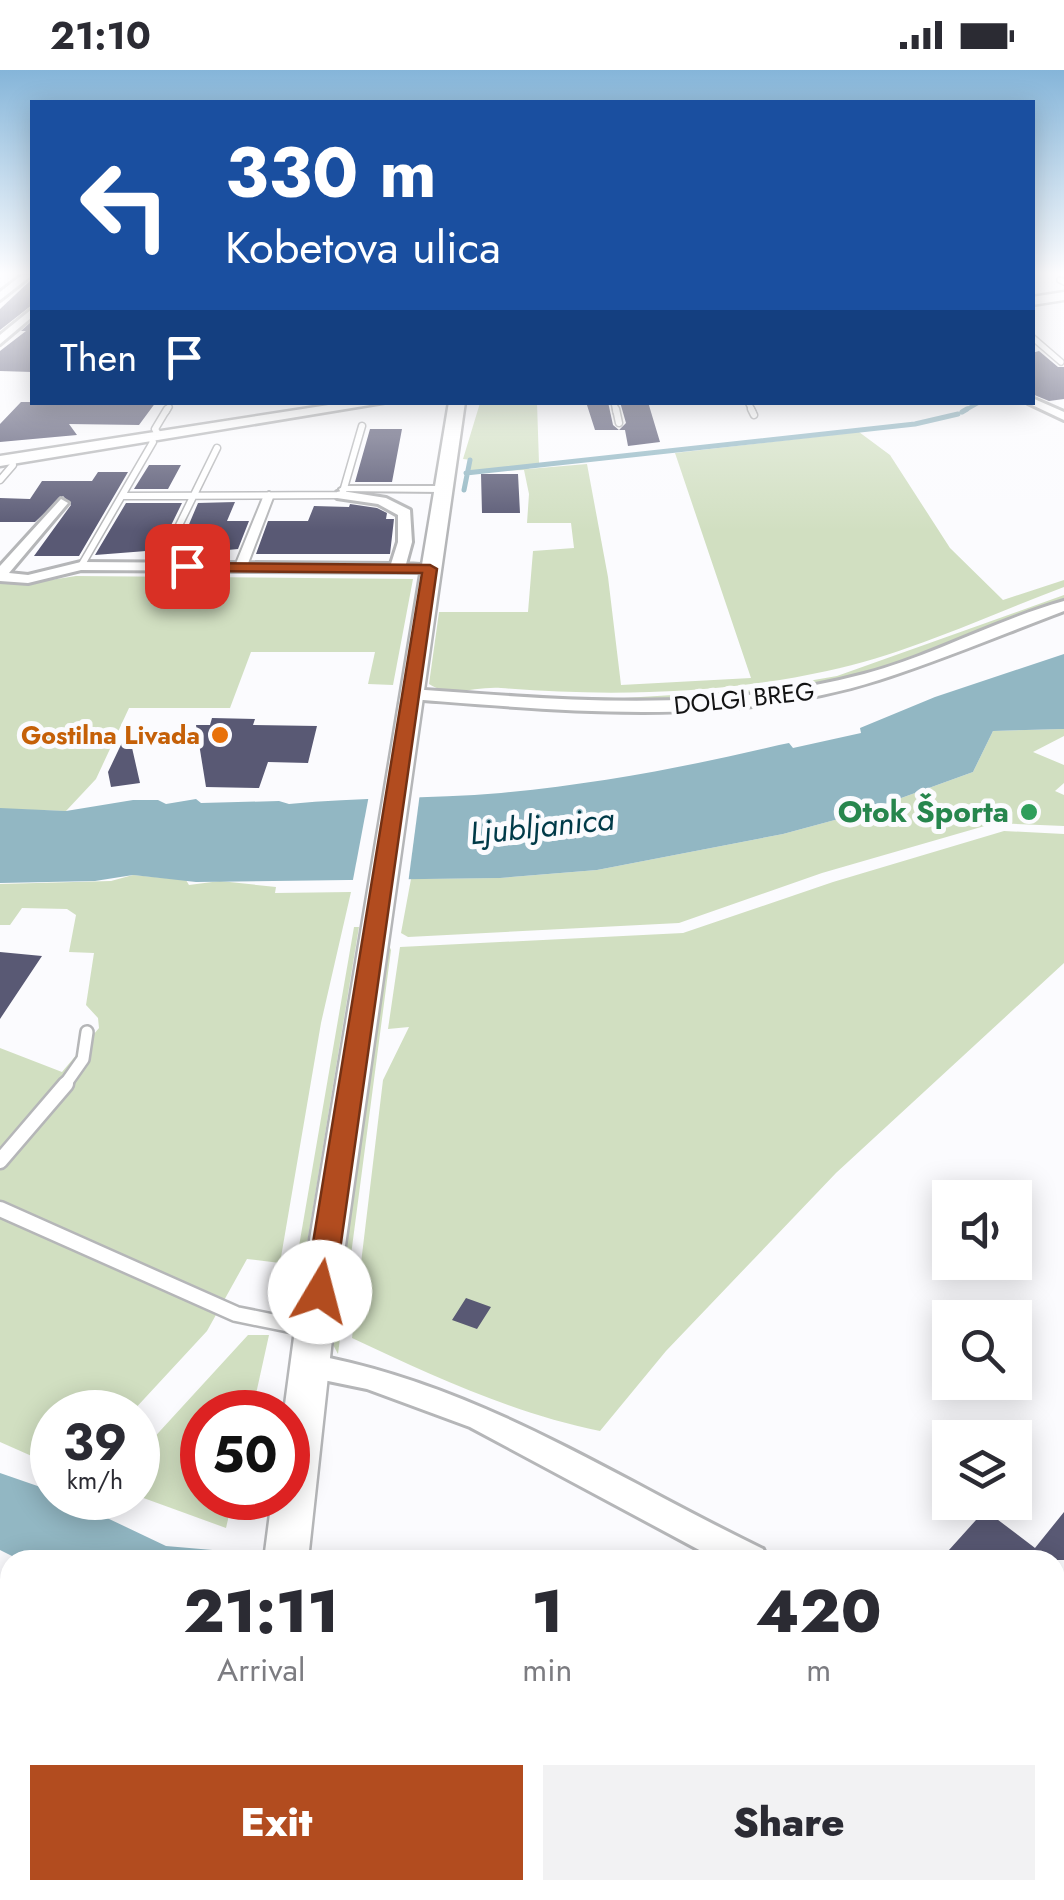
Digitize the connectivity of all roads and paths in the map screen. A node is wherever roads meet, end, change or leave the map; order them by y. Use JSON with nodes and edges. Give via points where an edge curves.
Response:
{"nodes":[{"id":1,"x":1035,"y":402,"type":"edge"},
{"id":2,"x":348,"y":405,"type":"edge"},
{"id":3,"x":456,"y":405,"type":"edge"},
{"id":4,"x":615,"y":405,"type":"edge"},
{"id":5,"x":749,"y":405,"type":"edge"},
{"id":6,"x":169,"y":407,"type":"dead end"},
{"id":7,"x":296,"y":409,"type":"edge"},
{"id":8,"x":754,"y":415,"type":"dead end"},
{"id":9,"x":1064,"y":416,"type":"edge"},
{"id":10,"x":619,"y":422,"type":"dead end"},
{"id":11,"x":362,"y":426,"type":"dead end"},
{"id":12,"x":155,"y":437,"type":"junction"},
{"id":13,"x":218,"y":448,"type":"dead end"},
{"id":14,"x":6,"y":460,"type":"edge"},
{"id":15,"x":0,"y":480,"type":"edge"},
{"id":16,"x":442,"y":490,"type":"junction"},
{"id":17,"x":343,"y":492,"type":"junction"},
{"id":18,"x":269,"y":495,"type":"junction"},
{"id":19,"x":122,"y":496,"type":"junction"},
{"id":20,"x":195,"y":496,"type":"junction"},
{"id":21,"x":60,"y":503,"type":"dead end"},
{"id":22,"x":82,"y":566,"type":"junction"},
{"id":23,"x":160,"y":566,"type":"junction"},
{"id":24,"x":241,"y":566,"type":"junction"},
{"id":25,"x":397,"y":568,"type":"junction"},
{"id":26,"x":430,"y":569,"type":"junction"},
{"id":27,"x":0,"y":576,"type":"edge"},
{"id":28,"x":1064,"y":606,"type":"edge"},
{"id":29,"x":410,"y":694,"type":"junction"},
{"id":30,"x":87,"y":1032,"type":"dead end"},
{"id":31,"x":0,"y":1161,"type":"edge"},
{"id":32,"x":0,"y":1209,"type":"edge"},
{"id":33,"x":314,"y":1330,"type":"junction"},
{"id":34,"x":309,"y":1366,"type":"junction"},
{"id":35,"x":288,"y":1540,"type":"edge"},
{"id":36,"x":733,"y":1550,"type":"edge"}],
"edges":[{"from":1,"to":9,"type":"street"},
{"from":2,"to":7,"type":"main road"},
{"from":3,"to":16,"type":"main road"},
{"from":4,"to":10,"type":"lane"},
{"from":5,"to":8,"type":"lane"},
{"from":6,"to":12,"type":"lane"},
{"from":7,"to":12,"type":"main road"},
{"from":11,"to":17,"type":"lane"},
{"from":12,"to":14,"type":"main road"},
{"from":12,"to":19,"type":"lane"},
{"from":13,"to":20,"type":"lane"},
{"from":14,"to":15,"type":"lane","via":[[14,466]]},
{"from":16,"to":17,"type":"street"},
{"from":16,"to":26,"type":"main road"},
{"from":17,"to":18,"type":"lane"},
{"from":17,"to":25,"type":"street","via":[[405,514]]},
{"from":18,"to":20,"type":"lane"},
{"from":18,"to":24,"type":"street"},
{"from":19,"to":20,"type":"lane"},
{"from":19,"to":22,"type":"lane"},
{"from":20,"to":23,"type":"lane"},
{"from":21,"to":27,"type":"street"},
{"from":22,"to":23,"type":"street"},
{"from":22,"to":27,"type":"street","via":[[28,579]]},
{"from":23,"to":24,"type":"street"},
{"from":24,"to":25,"type":"street"},
{"from":25,"to":26,"type":"street"},
{"from":26,"to":29,"type":"main road"},
{"from":28,"to":29,"type":"street","name":"DOLGI BREG","via":[[872,678],[773,698],[594,708]]},
{"from":29,"to":33,"type":"main road"},
{"from":30,"to":31,"type":"lane","via":[[75,1073]]},
{"from":32,"to":33,"type":"lane","via":[[236,1314]]},
{"from":33,"to":34,"type":"main road"},
{"from":34,"to":35,"type":"main road"},
{"from":34,"to":36,"type":"street","via":[[380,1379],[454,1409],[594,1474]]}]}
